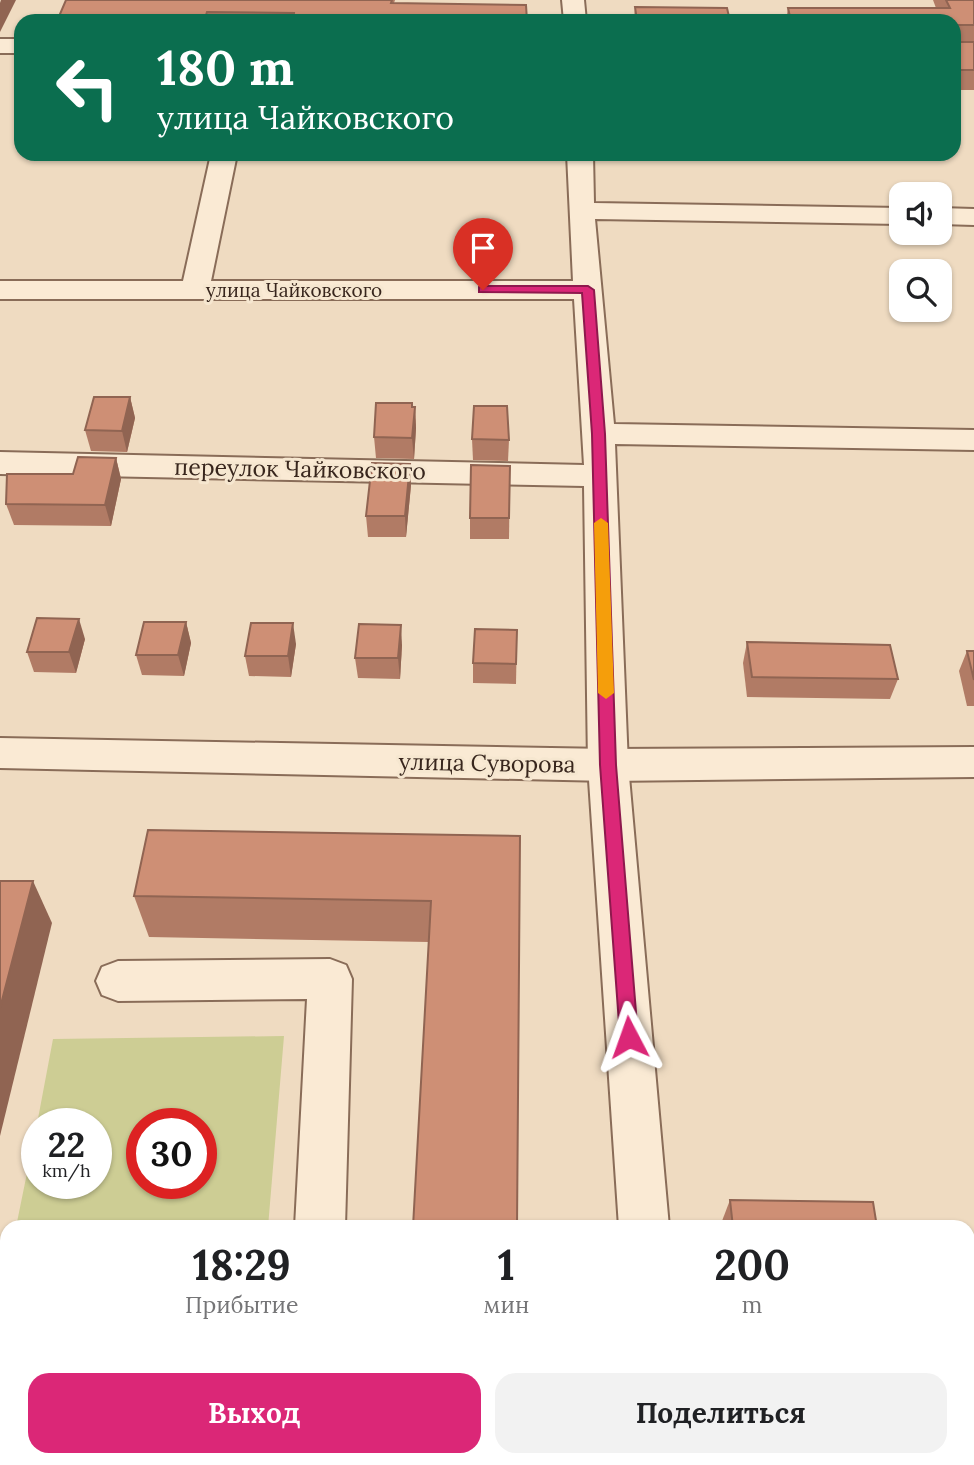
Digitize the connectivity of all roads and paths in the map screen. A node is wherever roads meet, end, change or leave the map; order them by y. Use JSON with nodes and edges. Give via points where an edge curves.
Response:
{"nodes":[{"id":1,"x":223,"y":161,"type":"edge"},
{"id":2,"x":580,"y":161,"type":"edge"},
{"id":3,"x":581,"y":211,"type":"junction"},
{"id":4,"x":889,"y":216,"type":"edge"},
{"id":5,"x":952,"y":216,"type":"edge"},
{"id":6,"x":974,"y":217,"type":"edge"},
{"id":7,"x":0,"y":290,"type":"edge"},
{"id":8,"x":195,"y":290,"type":"junction"},
{"id":9,"x":588,"y":290,"type":"junction"},
{"id":10,"x":599,"y":434,"type":"junction"},
{"id":11,"x":974,"y":440,"type":"edge"},
{"id":12,"x":0,"y":463,"type":"edge"},
{"id":13,"x":600,"y":476,"type":"junction"},
{"id":14,"x":0,"y":753,"type":"edge"},
{"id":15,"x":974,"y":762,"type":"edge"},
{"id":16,"x":608,"y":765,"type":"junction"},
{"id":17,"x":118,"y":981,"type":"dead end"},
{"id":18,"x":320,"y":1220,"type":"edge"},
{"id":19,"x":642,"y":1220,"type":"edge"}],
"edges":[{"from":1,"to":8,"type":"street"},
{"from":2,"to":3,"type":"street"},
{"from":3,"to":4,"type":"street"},
{"from":3,"to":9,"type":"street"},
{"from":5,"to":6,"type":"street"},
{"from":7,"to":8,"type":"street","name":"улица Чайковского"},
{"from":8,"to":9,"type":"street","name":"улица Чайковского"},
{"from":9,"to":10,"type":"street"},
{"from":10,"to":11,"type":"street"},
{"from":10,"to":13,"type":"street"},
{"from":12,"to":13,"type":"street","name":"переулок Чайковского"},
{"from":13,"to":16,"type":"street"},
{"from":14,"to":16,"type":"street","name":"улица Суворова"},
{"from":15,"to":16,"type":"street","name":"улица Суворова"},
{"from":16,"to":19,"type":"street"},
{"from":17,"to":18,"type":"street","via":[[330,979]]}]}
